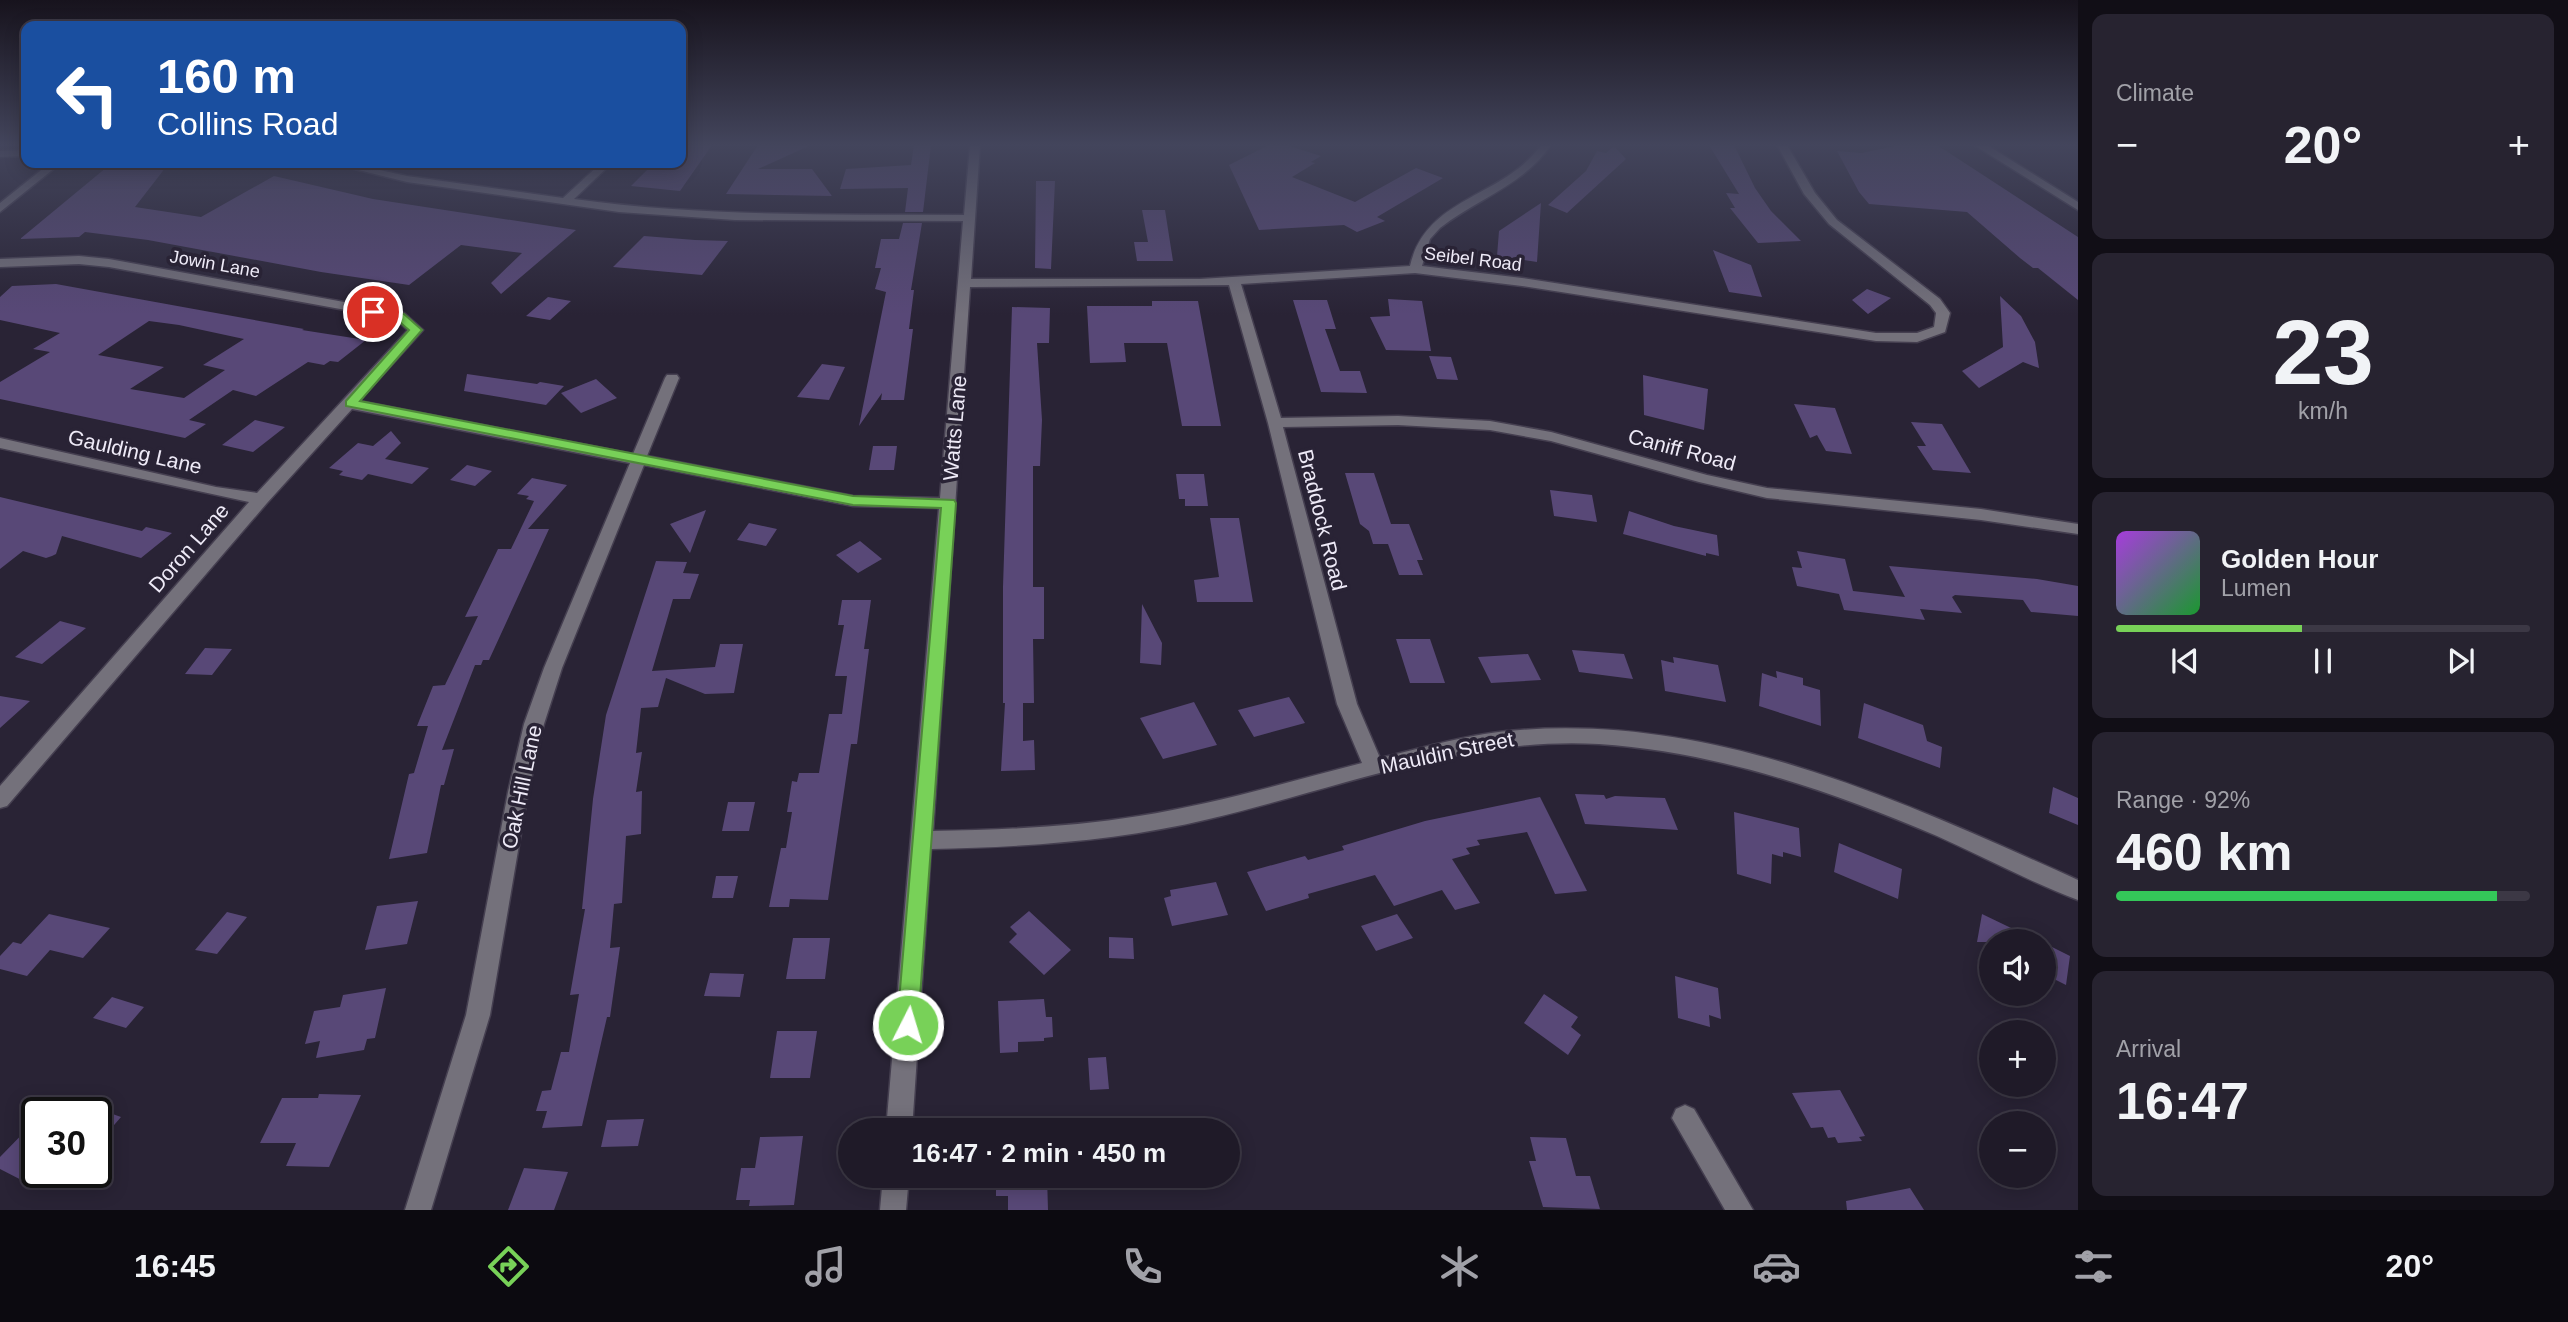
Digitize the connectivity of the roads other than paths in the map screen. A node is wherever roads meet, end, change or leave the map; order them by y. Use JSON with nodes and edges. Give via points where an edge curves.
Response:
{"nodes":[{"id":1,"x":561,"y":201,"type":"edge"},
{"id":2,"x":970,"y":201,"type":"edge"},
{"id":3,"x":1476,"y":201,"type":"edge"},
{"id":4,"x":1816,"y":201,"type":"edge"},
{"id":5,"x":565,"y":202,"type":"joint"},
{"id":6,"x":968,"y":218,"type":"junction"},
{"id":7,"x":0,"y":263,"type":"edge"},
{"id":8,"x":1415,"y":269,"type":"junction"},
{"id":9,"x":1233,"y":280,"type":"junction"},
{"id":10,"x":966,"y":283,"type":"junction"},
{"id":11,"x":416,"y":330,"type":"joint"},
{"id":12,"x":672,"y":379,"type":"dead end"},
{"id":13,"x":351,"y":404,"type":"junction"},
{"id":14,"x":1275,"y":423,"type":"junction"},
{"id":15,"x":0,"y":443,"type":"edge"},
{"id":16,"x":636,"y":460,"type":"junction"},
{"id":17,"x":261,"y":499,"type":"junction"},
{"id":18,"x":949,"y":503,"type":"junction"},
{"id":19,"x":2078,"y":529,"type":"edge"},
{"id":20,"x":1374,"y":768,"type":"junction"},
{"id":21,"x":0,"y":800,"type":"edge"},
{"id":22,"x":922,"y":840,"type":"junction"},
{"id":23,"x":2078,"y":890,"type":"edge"},
{"id":24,"x":900,"y":1118,"type":"edge"},
{"id":25,"x":1685,"y":1118,"type":"dead end"},
{"id":26,"x":895,"y":1188,"type":"edge"},
{"id":27,"x":418,"y":1210,"type":"edge"},
{"id":28,"x":893,"y":1210,"type":"edge"},
{"id":29,"x":1740,"y":1210,"type":"edge"}],
"edges":[{"from":1,"to":5,"type":"street"},
{"from":2,"to":6,"type":"street","name":"Watts Lane"},
{"from":3,"to":8,"type":"street","via":[[1430,232]]},
{"from":4,"to":8,"type":"street","name":"Seibel Road","via":[[1833,222],[1935,302],[1944,320],[1940,328],[1914,338],[1876,337]]},
{"from":5,"to":6,"type":"street","via":[[724,216]]},
{"from":6,"to":10,"type":"street","name":"Watts Lane"},
{"from":7,"to":11,"type":"street","name":"Jowin Lane","via":[[109,263],[399,316]]},
{"from":8,"to":9,"type":"street","name":"Seibel Road"},
{"from":9,"to":10,"type":"street","name":"Seibel Road"},
{"from":9,"to":14,"type":"street","name":"Braddock Road"},
{"from":10,"to":18,"type":"street","name":"Watts Lane"},
{"from":11,"to":13,"type":"street","name":"Doron Lane"},
{"from":12,"to":16,"type":"street","name":"Oak Hill Lane"},
{"from":13,"to":16,"type":"street"},
{"from":13,"to":17,"type":"street","name":"Doron Lane"},
{"from":14,"to":19,"type":"street","name":"Caniff Road","via":[[1497,426],[1765,492]]},
{"from":14,"to":20,"type":"street","name":"Braddock Road","via":[[1347,704]]},
{"from":15,"to":17,"type":"street","name":"Gaulding Lane"},
{"from":16,"to":18,"type":"street","via":[[853,500]]},
{"from":16,"to":27,"type":"street","name":"Oak Hill Lane","via":[[534,724],[478,1015]]},
{"from":17,"to":21,"type":"street","name":"Doron Lane"},
{"from":18,"to":22,"type":"street","name":"Watts Lane"},
{"from":20,"to":22,"type":"street","name":"Mauldin Street","via":[[1204,812],[1117,828],[1002,839]]},
{"from":20,"to":23,"type":"street","name":"Mauldin Street","via":[[1520,737],[1601,737],[1691,746],[1777,766],[1861,795]]},
{"from":22,"to":24,"type":"street","name":"Watts Lane"},
{"from":25,"to":29,"type":"street"},
{"from":26,"to":28,"type":"street"}]}
